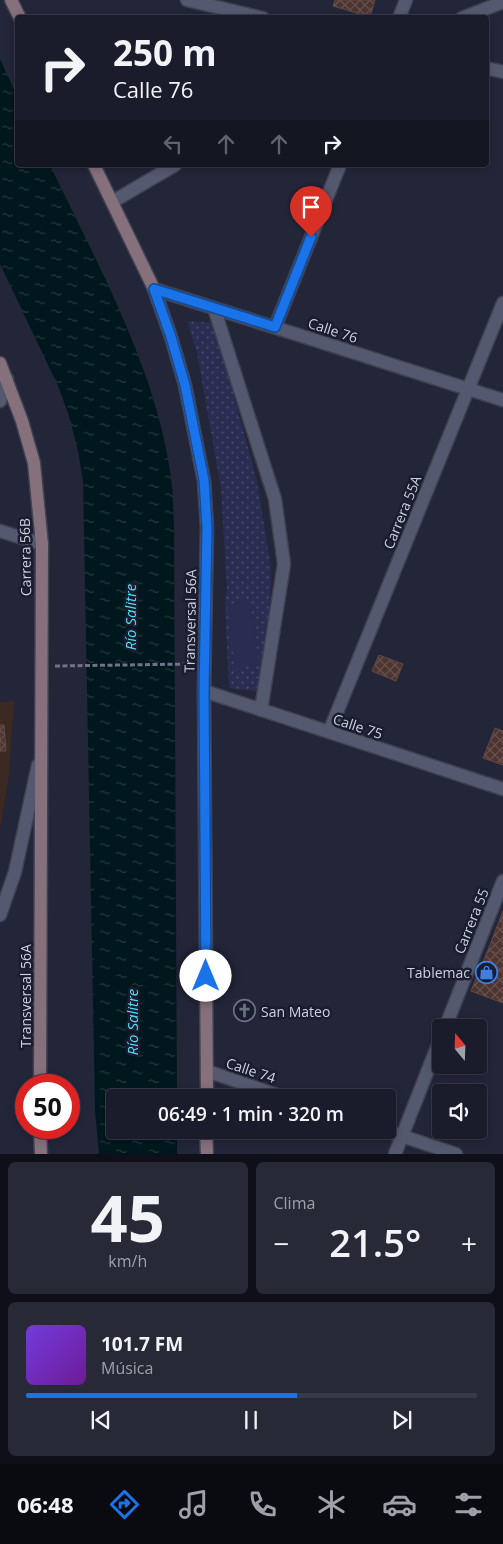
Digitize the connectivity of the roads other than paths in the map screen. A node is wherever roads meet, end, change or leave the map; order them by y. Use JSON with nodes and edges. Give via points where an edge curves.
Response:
{"nodes":[{"id":1,"x":11,"y":0,"type":"edge"},
{"id":2,"x":186,"y":0,"type":"edge"},
{"id":3,"x":406,"y":0,"type":"edge"},
{"id":4,"x":503,"y":2,"type":"edge"},
{"id":5,"x":18,"y":15,"type":"edge"},
{"id":6,"x":250,"y":15,"type":"edge"},
{"id":7,"x":400,"y":15,"type":"edge"},
{"id":8,"x":470,"y":15,"type":"edge"},
{"id":9,"x":489,"y":69,"type":"edge"},
{"id":10,"x":503,"y":72,"type":"edge"},
{"id":11,"x":95,"y":167,"type":"edge"},
{"id":12,"x":172,"y":167,"type":"edge"},
{"id":13,"x":339,"y":167,"type":"edge"},
{"id":14,"x":112,"y":202,"type":"junction"},
{"id":15,"x":154,"y":289,"type":"junction"},
{"id":16,"x":503,"y":303,"type":"edge"},
{"id":17,"x":214,"y":308,"type":"junction"},
{"id":18,"x":275,"y":327,"type":"junction"},
{"id":19,"x":0,"y":363,"type":"edge"},
{"id":20,"x":4,"y":378,"type":"edge"},
{"id":21,"x":468,"y":389,"type":"junction"},
{"id":22,"x":503,"y":400,"type":"edge"},
{"id":23,"x":0,"y":401,"type":"edge"},
{"id":24,"x":0,"y":531,"type":"edge"},
{"id":25,"x":42,"y":544,"type":"junction"},
{"id":26,"x":204,"y":691,"type":"junction"},
{"id":27,"x":261,"y":710,"type":"junction"},
{"id":28,"x":330,"y":732,"type":"junction"},
{"id":29,"x":40,"y":757,"type":"junction"},
{"id":30,"x":503,"y":789,"type":"edge"},
{"id":31,"x":503,"y":881,"type":"edge"},
{"id":32,"x":0,"y":915,"type":"edge"},
{"id":33,"x":449,"y":1019,"type":"edge"},
{"id":34,"x":432,"y":1060,"type":"edge"},
{"id":35,"x":207,"y":1071,"type":"junction"},
{"id":36,"x":40,"y":1074,"type":"edge"},
{"id":37,"x":207,"y":1089,"type":"edge"},
{"id":38,"x":260,"y":1089,"type":"edge"},
{"id":39,"x":396,"y":1134,"type":"edge"},
{"id":40,"x":402,"y":1136,"type":"junction"},
{"id":41,"x":40,"y":1139,"type":"edge"},
{"id":42,"x":206,"y":1139,"type":"edge"},
{"id":43,"x":41,"y":1154,"type":"edge"},
{"id":44,"x":207,"y":1154,"type":"edge"},
{"id":45,"x":395,"y":1154,"type":"edge"},
{"id":46,"x":456,"y":1154,"type":"edge"}],
"edges":[{"from":1,"to":5,"type":"main road"},
{"from":2,"to":6,"type":"street"},
{"from":3,"to":7,"type":"street"},
{"from":4,"to":8,"type":"street"},
{"from":9,"to":10,"type":"street"},
{"from":11,"to":14,"type":"main road","name":"Transversal 56A"},
{"from":12,"to":14,"type":"street"},
{"from":13,"to":18,"type":"street"},
{"from":14,"to":15,"type":"main road","name":"Transversal 56A"},
{"from":15,"to":17,"type":"street","name":"Calle 76"},
{"from":15,"to":26,"type":"main road","name":"Transversal 56A","via":[[185,385],[204,480],[207,527]]},
{"from":16,"to":21,"type":"street","name":"Carrera 55A"},
{"from":17,"to":18,"type":"street","name":"Calle 76"},
{"from":17,"to":27,"type":"street","via":[[275,499],[284,564]]},
{"from":18,"to":21,"type":"street","name":"Calle 76"},
{"from":19,"to":20,"type":"main road","name":"Carrera 56B"},
{"from":20,"to":23,"type":"street"},
{"from":20,"to":25,"type":"main road","name":"Carrera 56B","via":[[22,421],[34,463]]},
{"from":21,"to":22,"type":"street","name":"Calle 76"},
{"from":21,"to":28,"type":"street","name":"Carrera 55A"},
{"from":24,"to":25,"type":"street"},
{"from":25,"to":29,"type":"main road","name":"Carrera 56B"},
{"from":26,"to":27,"type":"street","name":"Calle 75"},
{"from":26,"to":35,"type":"main road","name":"Transversal 56A"},
{"from":27,"to":28,"type":"street","name":"Calle 75"},
{"from":28,"to":30,"type":"street","name":"Calle 75"},
{"from":29,"to":32,"type":"street","via":[[15,872]]},
{"from":29,"to":36,"type":"main road","name":"Transversal 56A"},
{"from":31,"to":33,"type":"street","name":"Carrera 55"},
{"from":34,"to":40,"type":"street"},
{"from":35,"to":37,"type":"main road","name":"Transversal 56A"},
{"from":35,"to":38,"type":"street","name":"Calle 74"},
{"from":39,"to":40,"type":"street"},
{"from":40,"to":45,"type":"street"},
{"from":40,"to":46,"type":"street"},
{"from":41,"to":43,"type":"main road"},
{"from":42,"to":44,"type":"main road"}]}
